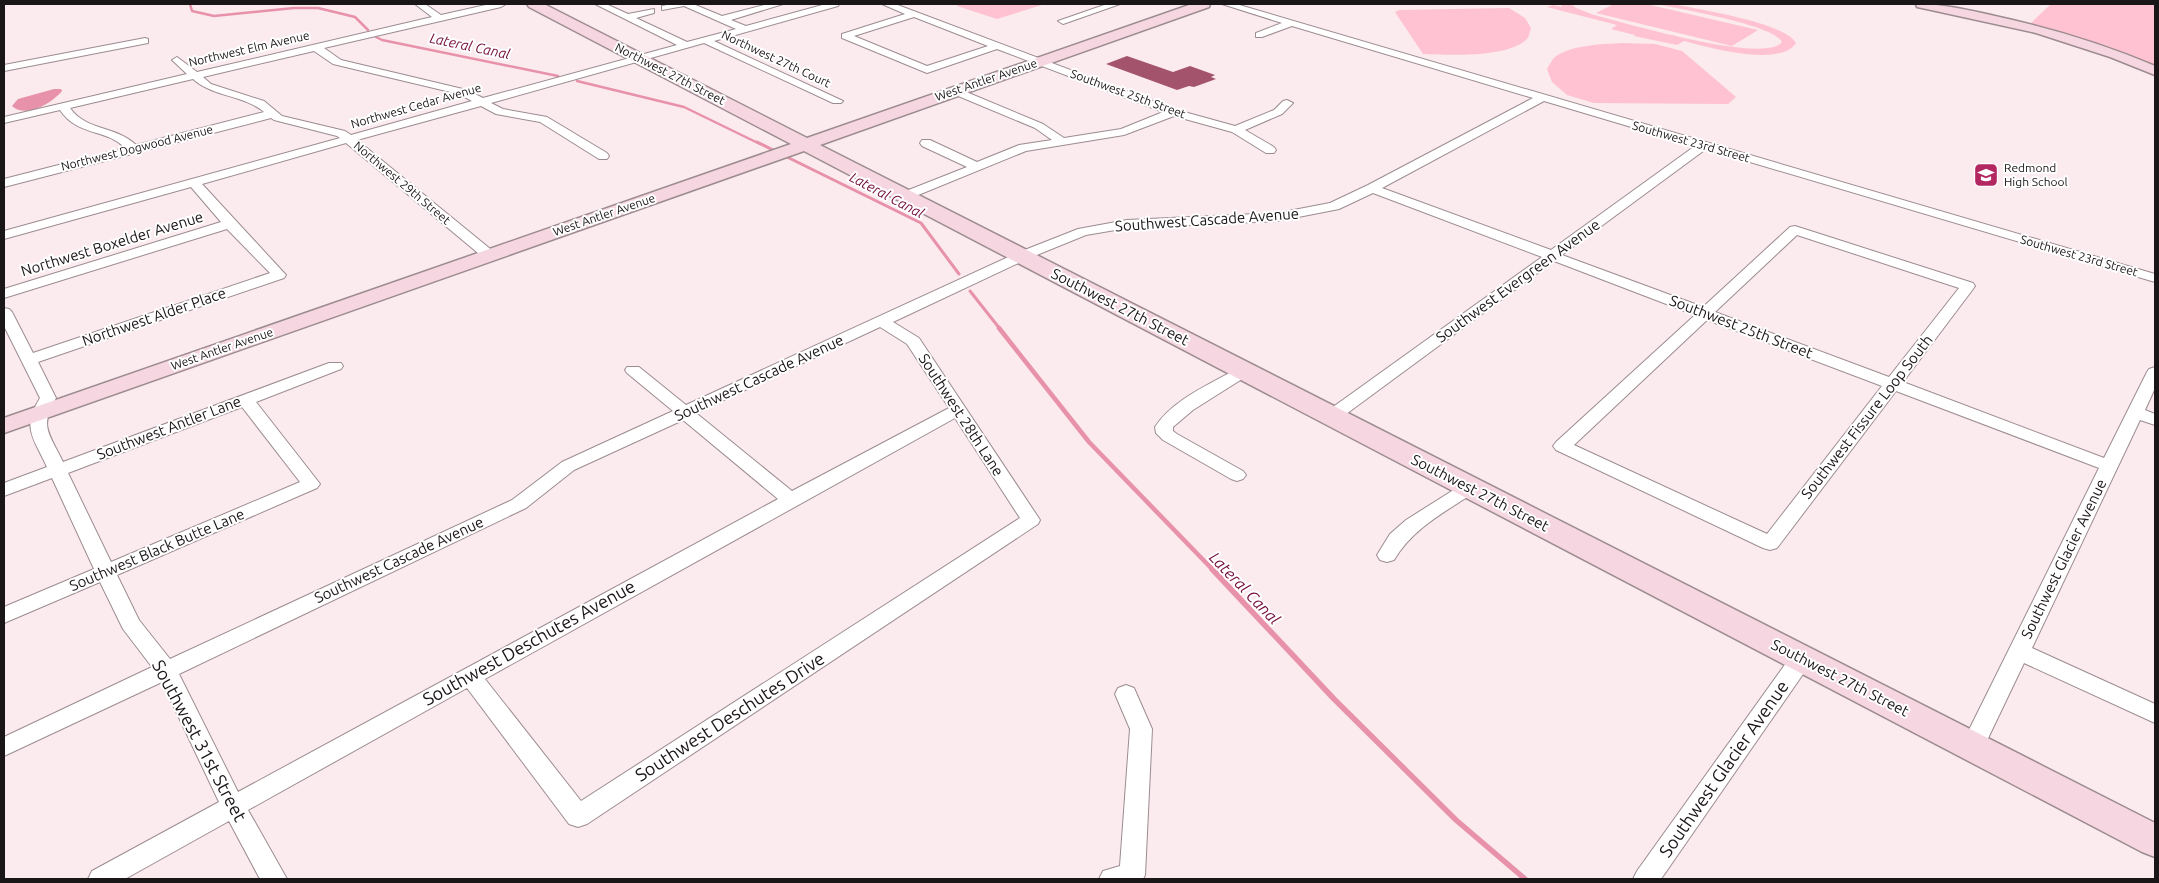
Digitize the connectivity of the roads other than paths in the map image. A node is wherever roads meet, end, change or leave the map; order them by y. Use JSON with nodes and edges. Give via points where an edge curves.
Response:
{"nodes":[{"id":1,"x":419,"y":4,"type":"edge"},
{"id":2,"x":501,"y":4,"type":"edge"},
{"id":3,"x":534,"y":4,"type":"edge"},
{"id":4,"x":599,"y":4,"type":"edge"},
{"id":5,"x":684,"y":4,"type":"edge"},
{"id":6,"x":776,"y":4,"type":"edge"},
{"id":7,"x":834,"y":4,"type":"edge"},
{"id":8,"x":887,"y":4,"type":"edge"},
{"id":9,"x":1115,"y":4,"type":"edge"},
{"id":10,"x":1204,"y":4,"type":"edge"},
{"id":11,"x":1227,"y":4,"type":"edge"},
{"id":12,"x":1922,"y":4,"type":"edge"},
{"id":13,"x":665,"y":8,"type":"dead end"},
{"id":14,"x":651,"y":11,"type":"dead end"},
{"id":15,"x":915,"y":14,"type":"junction"},
{"id":16,"x":627,"y":17,"type":"junction"},
{"id":17,"x":439,"y":18,"type":"junction"},
{"id":18,"x":722,"y":19,"type":"junction"},
{"id":19,"x":1063,"y":21,"type":"dead end"},
{"id":20,"x":1291,"y":23,"type":"junction"},
{"id":21,"x":745,"y":29,"type":"junction"},
{"id":22,"x":1259,"y":36,"type":"dead end"},
{"id":23,"x":706,"y":40,"type":"junction"},
{"id":24,"x":145,"y":41,"type":"dead end"},
{"id":25,"x":686,"y":45,"type":"junction"},
{"id":26,"x":999,"y":45,"type":"junction"},
{"id":27,"x":315,"y":47,"type":"junction"},
{"id":28,"x":639,"y":58,"type":"junction"},
{"id":29,"x":177,"y":60,"type":"dead end"},
{"id":30,"x":1041,"y":61,"type":"junction"},
{"id":31,"x":4,"y":68,"type":"edge"},
{"id":32,"x":2155,"y":71,"type":"edge"},
{"id":33,"x":195,"y":75,"type":"junction"},
{"id":34,"x":954,"y":92,"type":"junction"},
{"id":35,"x":1541,"y":98,"type":"junction"},
{"id":36,"x":836,"y":101,"type":"dead end"},
{"id":37,"x":481,"y":102,"type":"junction"},
{"id":38,"x":1287,"y":103,"type":"dead end"},
{"id":39,"x":63,"y":106,"type":"junction"},
{"id":40,"x":1173,"y":112,"type":"junction"},
{"id":41,"x":271,"y":114,"type":"junction"},
{"id":42,"x":4,"y":120,"type":"edge"},
{"id":43,"x":1236,"y":130,"type":"junction"},
{"id":44,"x":349,"y":139,"type":"junction"},
{"id":45,"x":1061,"y":141,"type":"junction"},
{"id":46,"x":926,"y":142,"type":"dead end"},
{"id":47,"x":805,"y":144,"type":"junction"},
{"id":48,"x":1703,"y":146,"type":"junction"},
{"id":49,"x":133,"y":149,"type":"junction"},
{"id":50,"x":1270,"y":150,"type":"dead end"},
{"id":51,"x":603,"y":156,"type":"dead end"},
{"id":52,"x":977,"y":167,"type":"junction"},
{"id":53,"x":4,"y":182,"type":"edge"},
{"id":54,"x":194,"y":182,"type":"junction"},
{"id":55,"x":1372,"y":188,"type":"junction"},
{"id":56,"x":906,"y":196,"type":"junction"},
{"id":57,"x":230,"y":224,"type":"junction"},
{"id":58,"x":4,"y":235,"type":"edge"},
{"id":59,"x":490,"y":255,"type":"junction"},
{"id":60,"x":1022,"y":256,"type":"junction"},
{"id":61,"x":1553,"y":256,"type":"junction"},
{"id":62,"x":2155,"y":278,"type":"edge"},
{"id":63,"x":4,"y":294,"type":"edge"},
{"id":64,"x":4,"y":312,"type":"edge"},
{"id":65,"x":1706,"y":314,"type":"junction"},
{"id":66,"x":881,"y":321,"type":"junction"},
{"id":67,"x":28,"y":360,"type":"junction"},
{"id":68,"x":335,"y":366,"type":"dead end"},
{"id":69,"x":633,"y":370,"type":"dead end"},
{"id":70,"x":1244,"y":371,"type":"junction"},
{"id":71,"x":2155,"y":372,"type":"edge"},
{"id":72,"x":1892,"y":385,"type":"junction"},
{"id":73,"x":245,"y":400,"type":"junction"},
{"id":74,"x":958,"y":410,"type":"junction"},
{"id":75,"x":684,"y":413,"type":"junction"},
{"id":76,"x":2136,"y":413,"type":"junction"},
{"id":77,"x":39,"y":414,"type":"junction"},
{"id":78,"x":1332,"y":416,"type":"junction"},
{"id":79,"x":2155,"y":420,"type":"edge"},
{"id":80,"x":4,"y":426,"type":"edge"},
{"id":81,"x":2110,"y":466,"type":"junction"},
{"id":82,"x":58,"y":470,"type":"junction"},
{"id":83,"x":1237,"y":475,"type":"dead end"},
{"id":84,"x":1469,"y":488,"type":"junction"},
{"id":85,"x":4,"y":490,"type":"edge"},
{"id":86,"x":791,"y":500,"type":"junction"},
{"id":87,"x":1030,"y":520,"type":"joint"},
{"id":88,"x":1386,"y":555,"type":"dead end"},
{"id":89,"x":107,"y":571,"type":"junction"},
{"id":90,"x":4,"y":615,"type":"edge"},
{"id":91,"x":2019,"y":651,"type":"junction"},
{"id":92,"x":1802,"y":658,"type":"junction"},
{"id":93,"x":166,"y":669,"type":"junction"},
{"id":94,"x":470,"y":676,"type":"junction"},
{"id":95,"x":1126,"y":694,"type":"dead end"},
{"id":96,"x":2155,"y":714,"type":"edge"},
{"id":97,"x":1973,"y":746,"type":"junction"},
{"id":98,"x":4,"y":747,"type":"edge"},
{"id":99,"x":233,"y":806,"type":"junction"},
{"id":100,"x":2155,"y":841,"type":"edge"},
{"id":101,"x":1128,"y":878,"type":"edge"},
{"id":102,"x":101,"y":879,"type":"edge"},
{"id":103,"x":274,"y":879,"type":"edge"},
{"id":104,"x":1646,"y":879,"type":"edge"}],
"edges":[{"from":1,"to":17,"type":"street"},
{"from":2,"to":17,"type":"street","name":"Northwest Elm Avenue"},
{"from":3,"to":28,"type":"street","name":"Northwest 27th Street"},
{"from":4,"to":16,"type":"street"},
{"from":5,"to":13,"type":"street"},
{"from":5,"to":18,"type":"street"},
{"from":6,"to":18,"type":"street"},
{"from":7,"to":21,"type":"street","name":"Northwest Cedar Avenue"},
{"from":8,"to":15,"type":"street","name":"Southwest 25th Street"},
{"from":9,"to":19,"type":"street"},
{"from":10,"to":30,"type":"street","name":"West Antler Avenue"},
{"from":11,"to":20,"type":"street","name":"Southwest 23rd Street"},
{"from":12,"to":32,"type":"street","via":[[2040,30],[2115,54]]},
{"from":14,"to":16,"type":"street"},
{"from":15,"to":26,"type":"street","name":"Southwest 25th Street"},
{"from":15,"to":26,"type":"street","via":[[845,36],[927,70]]},
{"from":16,"to":25,"type":"street"},
{"from":17,"to":27,"type":"street","name":"Northwest Elm Avenue"},
{"from":18,"to":21,"type":"street"},
{"from":20,"to":22,"type":"street"},
{"from":20,"to":35,"type":"street","name":"Southwest 23rd Street"},
{"from":21,"to":23,"type":"street","name":"Northwest Cedar Avenue"},
{"from":23,"to":25,"type":"street","name":"Northwest Cedar Avenue"},
{"from":23,"to":36,"type":"street","name":"Northwest 27th Court"},
{"from":24,"to":31,"type":"street"},
{"from":25,"to":28,"type":"street","name":"Northwest Cedar Avenue"},
{"from":26,"to":30,"type":"street","name":"Southwest 25th Street"},
{"from":27,"to":33,"type":"street","name":"Northwest Elm Avenue"},
{"from":27,"to":37,"type":"street","via":[[337,62],[463,92]]},
{"from":28,"to":37,"type":"street","name":"Northwest Cedar Avenue"},
{"from":28,"to":47,"type":"street","name":"Northwest 27th Street"},
{"from":29,"to":33,"type":"street","name":"Northwest 29th Street"},
{"from":30,"to":34,"type":"street","name":"West Antler Avenue"},
{"from":30,"to":40,"type":"street","name":"Southwest 25th Street"},
{"from":33,"to":39,"type":"street","name":"Northwest Elm Avenue"},
{"from":33,"to":41,"type":"street","name":"Northwest 29th Street","via":[[207,86],[260,103]]},
{"from":34,"to":45,"type":"street","via":[[1039,126]]},
{"from":34,"to":47,"type":"street","name":"West Antler Avenue"},
{"from":35,"to":48,"type":"street","name":"Southwest 23rd Street"},
{"from":35,"to":55,"type":"street","name":"Southwest Cascade Avenue"},
{"from":37,"to":44,"type":"street","name":"Northwest Cedar Avenue"},
{"from":37,"to":51,"type":"street","via":[[500,112],[543,119]]},
{"from":38,"to":43,"type":"street","via":[[1278,112]]},
{"from":39,"to":42,"type":"street","name":"Northwest Elm Avenue"},
{"from":39,"to":49,"type":"street","via":[[77,123],[117,136]]},
{"from":40,"to":43,"type":"street","name":"Southwest 25th Street"},
{"from":40,"to":45,"type":"street","via":[[1124,132]]},
{"from":41,"to":44,"type":"street","name":"Northwest 29th Street","via":[[328,128]]},
{"from":41,"to":49,"type":"street","name":"Northwest Dogwood Avenue"},
{"from":43,"to":50,"type":"street","name":"Southwest 25th Street"},
{"from":44,"to":54,"type":"street","name":"Northwest Cedar Avenue"},
{"from":44,"to":59,"type":"street","name":"Northwest 29th Street"},
{"from":45,"to":52,"type":"street","via":[[1023,148]]},
{"from":46,"to":52,"type":"street"},
{"from":47,"to":56,"type":"street","name":"Southwest 27th Street"},
{"from":47,"to":59,"type":"street","name":"West Antler Avenue"},
{"from":48,"to":61,"type":"street","name":"Southwest Evergreen Avenue"},
{"from":48,"to":62,"type":"street","name":"Southwest 23rd Street"},
{"from":49,"to":53,"type":"street","name":"Northwest Dogwood Avenue"},
{"from":52,"to":56,"type":"street"},
{"from":54,"to":57,"type":"street"},
{"from":54,"to":58,"type":"street","name":"Northwest Cedar Avenue"},
{"from":55,"to":60,"type":"street","name":"Southwest Cascade Avenue","via":[[1334,206],[1278,217],[1127,224],[1083,232]]},
{"from":55,"to":61,"type":"street","name":"Southwest 25th Street"},
{"from":56,"to":60,"type":"street","name":"Southwest 27th Street"},
{"from":57,"to":63,"type":"street","name":"Northwest Boxelder Avenue"},
{"from":57,"to":67,"type":"street","name":"Northwest Alder Place","via":[[280,275]]},
{"from":59,"to":77,"type":"street","name":"West Antler Avenue"},
{"from":60,"to":66,"type":"street","name":"Southwest Cascade Avenue"},
{"from":60,"to":70,"type":"street","name":"Southwest 27th Street"},
{"from":61,"to":65,"type":"street","name":"Southwest 25th Street"},
{"from":61,"to":78,"type":"street","name":"Southwest Evergreen Avenue"},
{"from":64,"to":67,"type":"street"},
{"from":65,"to":72,"type":"street","name":"Southwest 25th Street"},
{"from":65,"to":72,"type":"street","name":"Southwest Fissure Loop South","via":[[1795,230],[1968,286]]},
{"from":65,"to":72,"type":"street","name":"Southwest Fissure Loop South","via":[[1562,446],[1770,543]]},
{"from":66,"to":74,"type":"street","name":"Southwest 28th Lane","via":[[913,341]]},
{"from":66,"to":75,"type":"street","name":"Southwest Cascade Avenue"},
{"from":67,"to":77,"type":"street","via":[[48,398]]},
{"from":68,"to":73,"type":"street","name":"Southwest Antler Lane"},
{"from":69,"to":75,"type":"street"},
{"from":70,"to":78,"type":"street","name":"Southwest 27th Street"},
{"from":70,"to":83,"type":"street","via":[[1175,414],[1164,430],[1173,439]]},
{"from":71,"to":76,"type":"street","name":"Southwest Glacier Avenue"},
{"from":72,"to":81,"type":"street","name":"Southwest 25th Street"},
{"from":73,"to":82,"type":"street","name":"Southwest Antler Lane"},
{"from":73,"to":89,"type":"street","name":"Southwest Black Butte Lane","via":[[311,484]]},
{"from":74,"to":86,"type":"street","name":"Southwest Deschutes Avenue"},
{"from":74,"to":87,"type":"street","name":"Southwest 28th Lane"},
{"from":75,"to":86,"type":"street"},
{"from":75,"to":93,"type":"street","name":"Southwest Cascade Avenue","via":[[568,466],[519,504]]},
{"from":76,"to":79,"type":"street"},
{"from":76,"to":81,"type":"street","name":"Southwest Glacier Avenue"},
{"from":77,"to":80,"type":"street","name":"West Antler Avenue"},
{"from":77,"to":82,"type":"street","name":"Southwest 31st Street","via":[[37,426]]},
{"from":78,"to":84,"type":"street","name":"Southwest 27th Street"},
{"from":81,"to":91,"type":"street","name":"Southwest Glacier Avenue"},
{"from":82,"to":85,"type":"street","name":"Southwest Antler Lane"},
{"from":82,"to":89,"type":"street","name":"Southwest 31st Street"},
{"from":84,"to":88,"type":"street","via":[[1413,525],[1397,539]]},
{"from":84,"to":92,"type":"street","name":"Southwest 27th Street"},
{"from":86,"to":94,"type":"street","name":"Southwest Deschutes Avenue"},
{"from":87,"to":94,"type":"street","name":"Southwest Deschutes Drive","via":[[578,816]]},
{"from":89,"to":90,"type":"street","name":"Southwest Black Butte Lane"},
{"from":89,"to":93,"type":"street","name":"Southwest 31st Street","via":[[130,624]]},
{"from":91,"to":96,"type":"street"},
{"from":91,"to":97,"type":"street","name":"Southwest Glacier Avenue"},
{"from":92,"to":97,"type":"street","name":"Southwest 27th Street"},
{"from":92,"to":104,"type":"street","name":"Southwest Glacier Avenue"},
{"from":93,"to":98,"type":"street","name":"Southwest Cascade Avenue"},
{"from":93,"to":99,"type":"street","name":"Southwest 31st Street"},
{"from":94,"to":99,"type":"street","name":"Southwest Deschutes Avenue"},
{"from":95,"to":101,"type":"street","via":[[1141,729]]},
{"from":97,"to":100,"type":"street","name":"Southwest 27th Street"},
{"from":99,"to":102,"type":"street","name":"Southwest Deschutes Avenue"},
{"from":99,"to":103,"type":"street","name":"Southwest 31st Street"}]}
